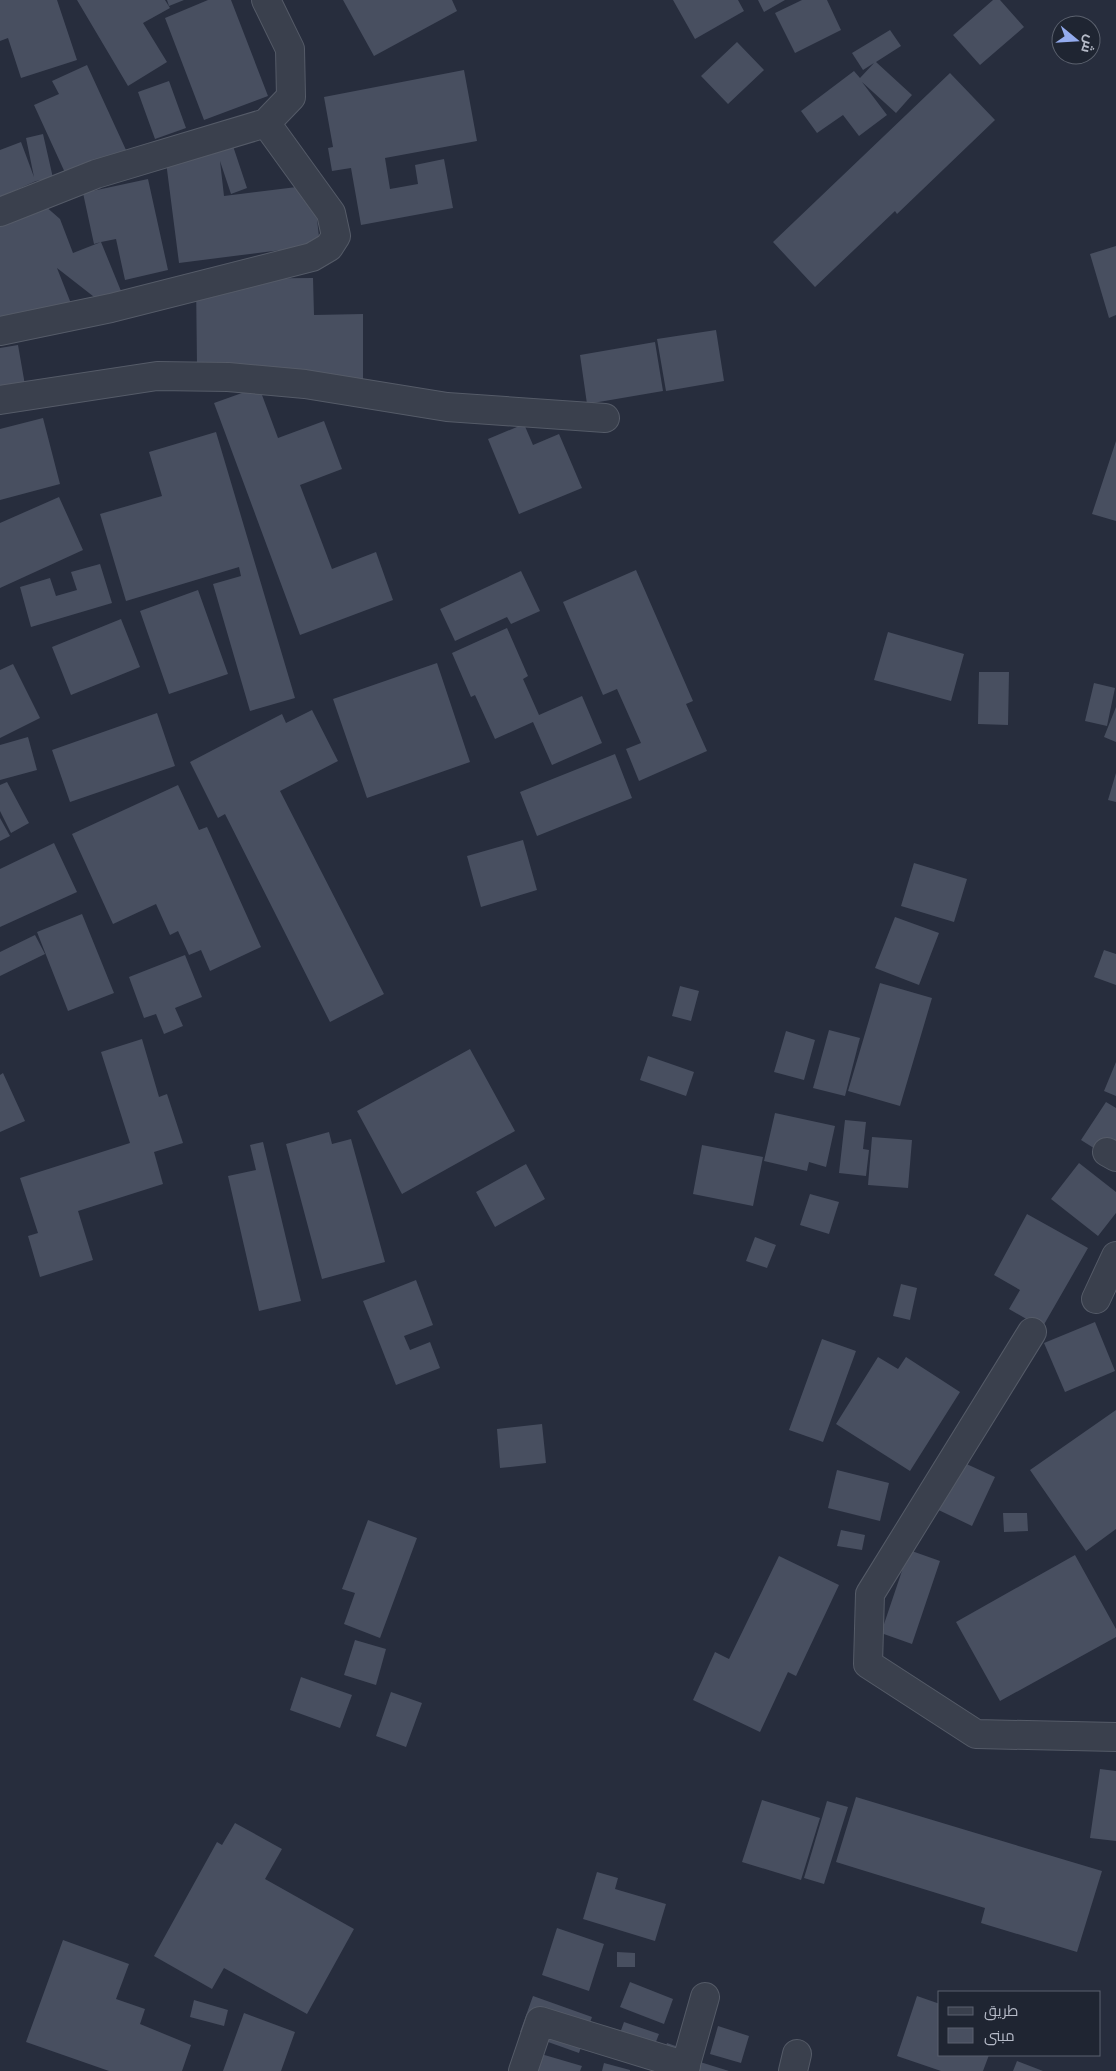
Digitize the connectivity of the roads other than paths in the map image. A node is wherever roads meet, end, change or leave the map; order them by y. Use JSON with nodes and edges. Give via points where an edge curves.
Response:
{"nodes":[{"id":1,"x":266,"y":0,"type":"edge"},
{"id":2,"x":266,"y":122,"type":"junction"},
{"id":3,"x":0,"y":212,"type":"edge"},
{"id":4,"x":0,"y":332,"type":"edge"},
{"id":5,"x":0,"y":400,"type":"edge"},
{"id":6,"x":605,"y":418,"type":"dead end"},
{"id":7,"x":1116,"y":1256,"type":"edge"},
{"id":8,"x":1096,"y":1299,"type":"dead end"},
{"id":9,"x":1032,"y":1332,"type":"dead end"},
{"id":10,"x":1116,"y":1737,"type":"edge"},
{"id":11,"x":705,"y":1997,"type":"dead end"},
{"id":12,"x":685,"y":2068,"type":"edge"},
{"id":13,"x":523,"y":2071,"type":"edge"}],
"edges":[{"from":1,"to":2,"type":"street","via":[[290,49],[291,97]]},
{"from":2,"to":3,"type":"street","via":[[96,174]]},
{"from":2,"to":4,"type":"street","via":[[331,213],[336,236],[329,247],[312,257],[112,308]]},
{"from":5,"to":6,"type":"street","via":[[157,376],[228,377],[305,384],[447,407]]},
{"from":7,"to":8,"type":"street"},
{"from":9,"to":10,"type":"street","via":[[870,1594],[868,1664],[976,1734]]},
{"from":11,"to":12,"type":"street"},
{"from":12,"to":13,"type":"street","via":[[540,2021]]}]}
